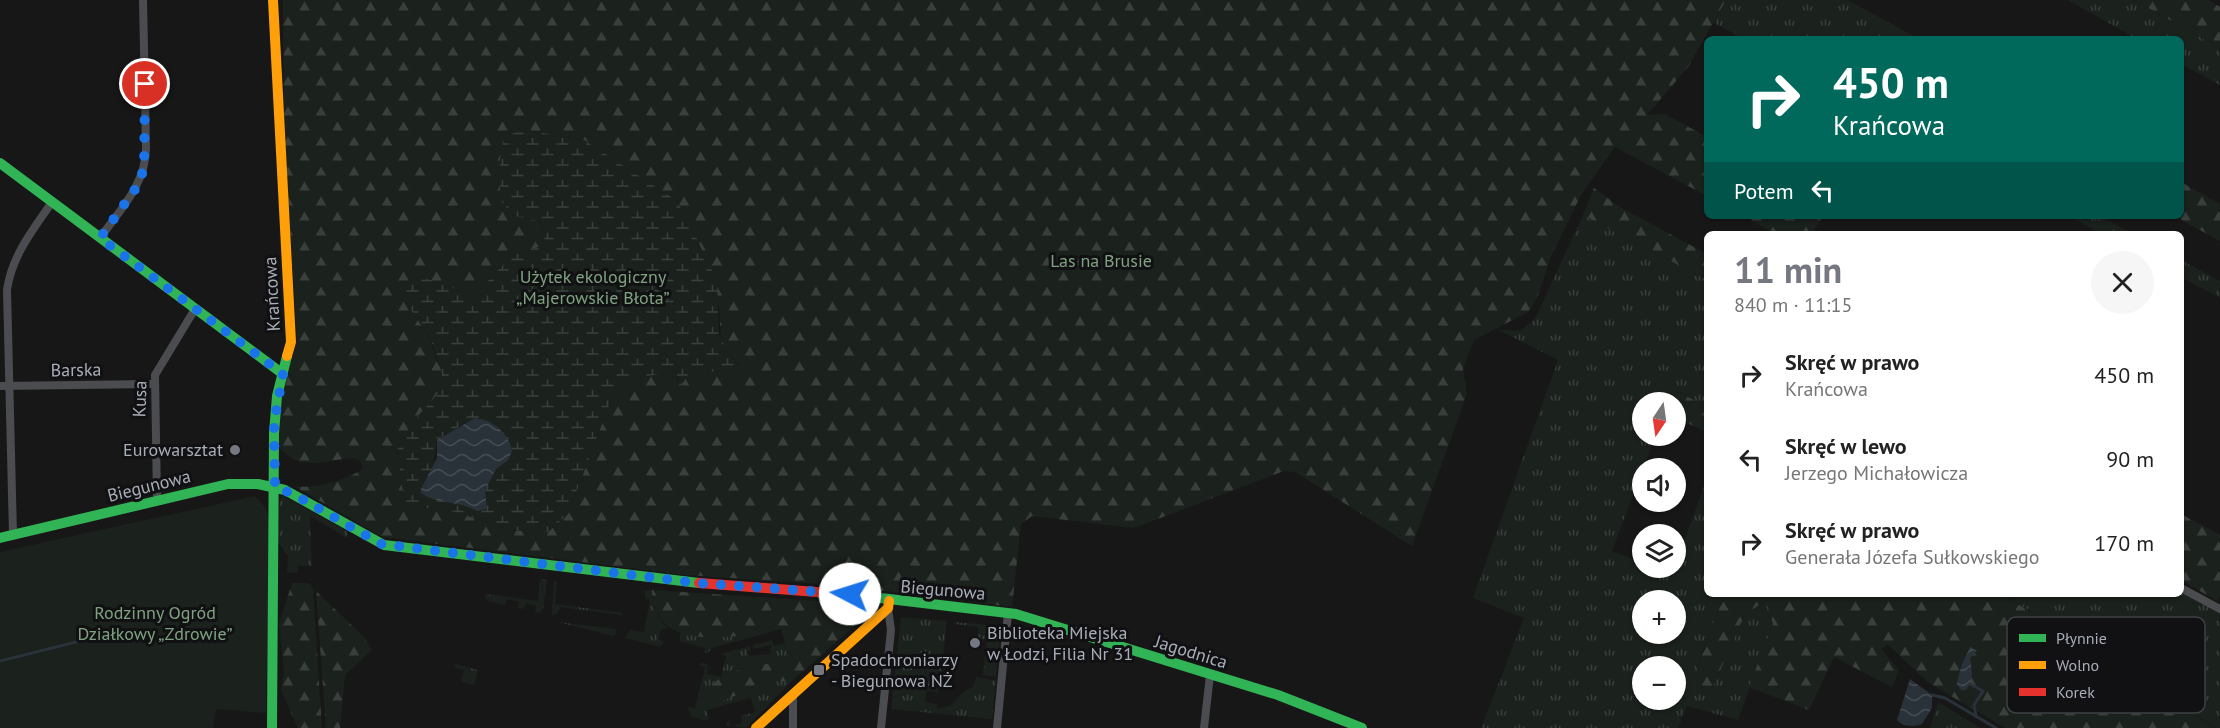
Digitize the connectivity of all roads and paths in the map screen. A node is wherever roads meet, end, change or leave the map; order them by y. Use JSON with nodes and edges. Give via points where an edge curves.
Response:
{"nodes":[{"id":1,"x":143,"y":0,"type":"edge"},
{"id":2,"x":273,"y":0,"type":"edge"},
{"id":3,"x":0,"y":163,"type":"edge"},
{"id":4,"x":52,"y":202,"type":"junction"},
{"id":5,"x":100,"y":238,"type":"junction"},
{"id":6,"x":195,"y":309,"type":"junction"},
{"id":7,"x":283,"y":374,"type":"junction"},
{"id":8,"x":153,"y":384,"type":"junction"},
{"id":9,"x":4,"y":386,"type":"edge"},
{"id":10,"x":275,"y":487,"type":"junction"},
{"id":11,"x":157,"y":500,"type":"junction"},
{"id":12,"x":13,"y":535,"type":"junction"},
{"id":13,"x":0,"y":538,"type":"edge"},
{"id":14,"x":2184,"y":590,"type":"edge"},
{"id":15,"x":888,"y":605,"type":"junction"},
{"id":16,"x":2220,"y":609,"type":"edge"},
{"id":17,"x":1008,"y":613,"type":"junction"},
{"id":18,"x":1210,"y":675,"type":"junction"},
{"id":19,"x":793,"y":694,"type":"junction"},
{"id":20,"x":272,"y":728,"type":"edge"},
{"id":21,"x":756,"y":728,"type":"edge"},
{"id":22,"x":793,"y":728,"type":"edge"},
{"id":23,"x":881,"y":728,"type":"edge"},
{"id":24,"x":997,"y":728,"type":"edge"},
{"id":25,"x":1204,"y":728,"type":"edge"},
{"id":26,"x":1362,"y":728,"type":"edge"}],
"edges":[{"from":1,"to":5,"type":"street","via":[[144,169],[136,188]]},
{"from":2,"to":7,"type":"street","name":"Krańcowa","via":[[291,342]]},
{"from":3,"to":4,"type":"street"},
{"from":4,"to":5,"type":"street"},
{"from":4,"to":9,"type":"street","via":[[19,251],[9,276]]},
{"from":5,"to":6,"type":"street"},
{"from":6,"to":7,"type":"street"},
{"from":6,"to":8,"type":"street","name":"Kusa","via":[[159,365]]},
{"from":7,"to":10,"type":"street","name":"Krańcowa","via":[[274,423]]},
{"from":8,"to":9,"type":"street","name":"Barska"},
{"from":8,"to":11,"type":"street","name":"Kusa"},
{"from":9,"to":12,"type":"street"},
{"from":10,"to":11,"type":"street","name":"Biegunowa","via":[[228,484]]},
{"from":10,"to":15,"type":"street","name":"Biegunowa","via":[[381,544],[697,583],[823,592]]},
{"from":10,"to":20,"type":"street","name":"Krańcowa"},
{"from":11,"to":12,"type":"street","name":"Biegunowa"},
{"from":12,"to":13,"type":"street","name":"Biegunowa"},
{"from":14,"to":16,"type":"street"},
{"from":15,"to":17,"type":"street","name":"Biegunowa"},
{"from":15,"to":19,"type":"street"},
{"from":15,"to":23,"type":"street","via":[[891,630]]},
{"from":17,"to":18,"type":"street","name":"Jagodnica"},
{"from":17,"to":24,"type":"street"},
{"from":18,"to":25,"type":"street"},
{"from":18,"to":26,"type":"street","name":"Jagodnica","via":[[1278,694]]},
{"from":19,"to":21,"type":"street"},
{"from":19,"to":22,"type":"street"}]}
